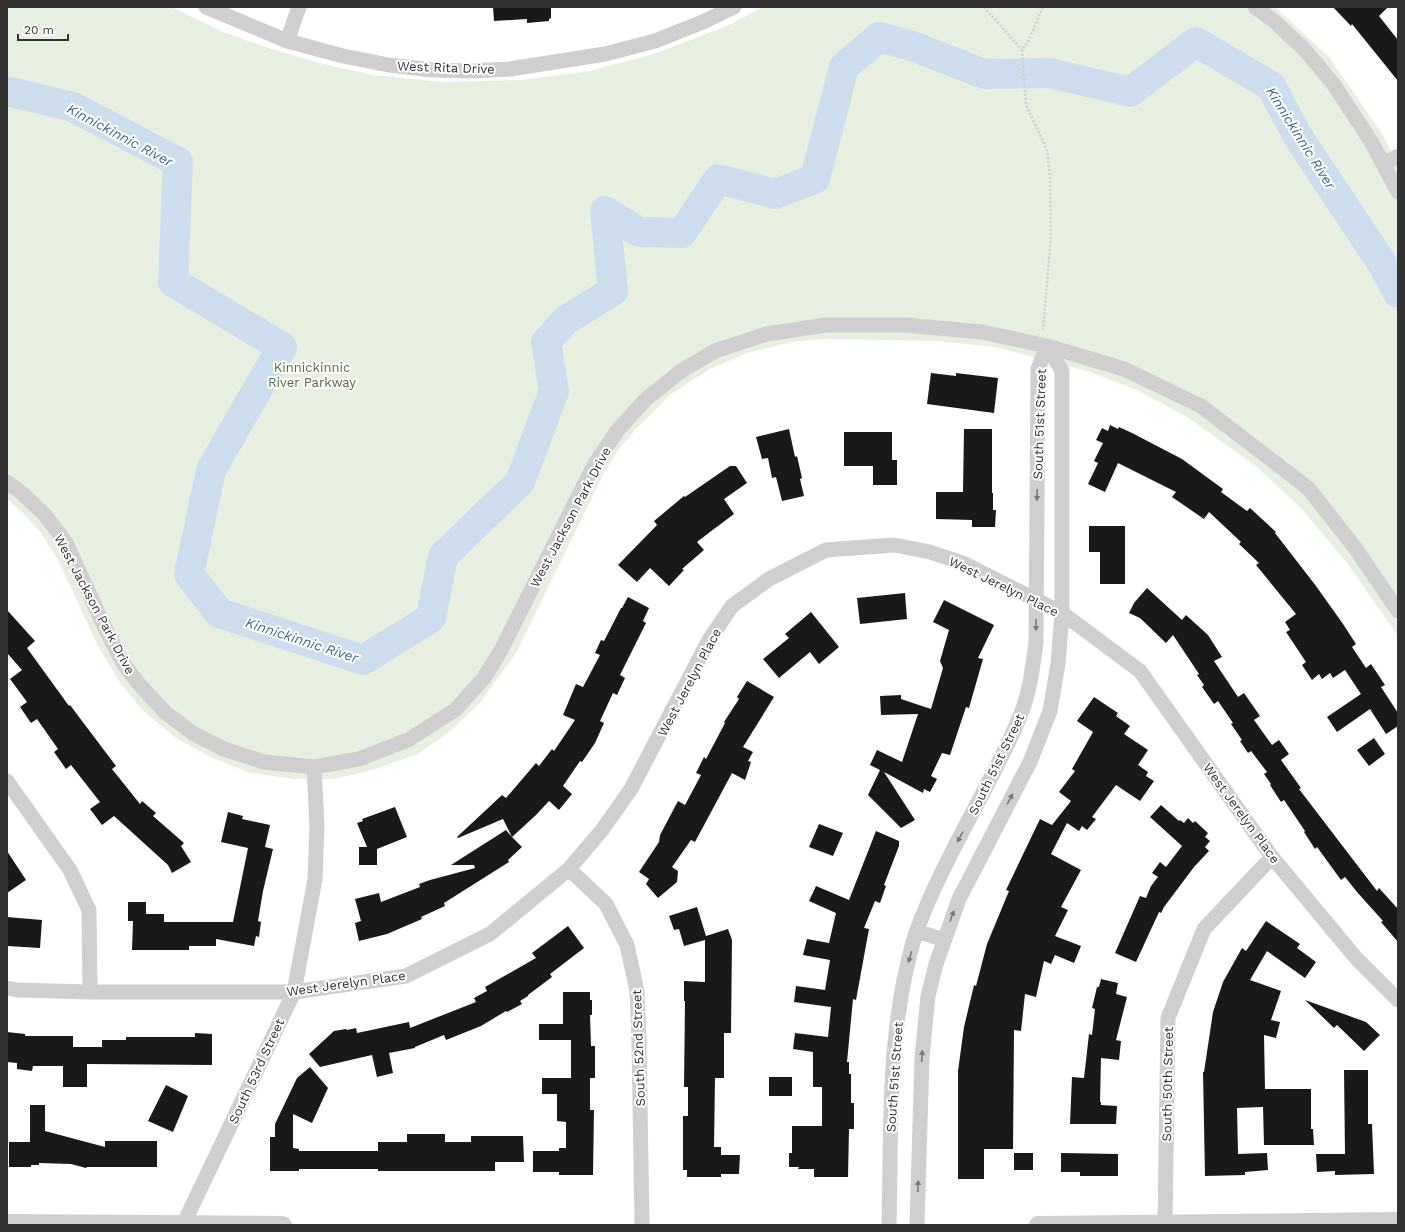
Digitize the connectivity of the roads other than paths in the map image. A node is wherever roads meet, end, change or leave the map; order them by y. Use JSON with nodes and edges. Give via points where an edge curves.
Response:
{"nodes":[{"id":1,"x":206,"y":7,"type":"edge"},
{"id":2,"x":299,"y":7,"type":"edge"},
{"id":3,"x":734,"y":7,"type":"edge"},
{"id":4,"x":1255,"y":7,"type":"edge"},
{"id":5,"x":287,"y":41,"type":"junction"},
{"id":6,"x":1398,"y":156,"type":"edge"},
{"id":7,"x":1383,"y":164,"type":"junction"},
{"id":8,"x":1398,"y":192,"type":"edge"},
{"id":9,"x":1047,"y":346,"type":"junction"},
{"id":10,"x":7,"y":482,"type":"edge"},
{"id":11,"x":1036,"y":600,"type":"junction"},
{"id":12,"x":1398,"y":611,"type":"edge"},
{"id":13,"x":1062,"y":613,"type":"junction"},
{"id":14,"x":314,"y":767,"type":"junction"},
{"id":15,"x":7,"y":781,"type":"edge"},
{"id":16,"x":1272,"y":857,"type":"junction"},
{"id":17,"x":569,"y":869,"type":"junction"},
{"id":18,"x":917,"y":931,"type":"junction"},
{"id":19,"x":944,"y":940,"type":"junction"},
{"id":20,"x":7,"y":988,"type":"edge"},
{"id":21,"x":90,"y":992,"type":"junction"},
{"id":22,"x":294,"y":992,"type":"junction"},
{"id":23,"x":1398,"y":1000,"type":"edge"},
{"id":24,"x":1398,"y":1222,"type":"edge"},
{"id":25,"x":7,"y":1223,"type":"edge"},
{"id":26,"x":183,"y":1224,"type":"edge"},
{"id":27,"x":1165,"y":1224,"type":"edge"},
{"id":28,"x":283,"y":1225,"type":"edge"},
{"id":29,"x":642,"y":1225,"type":"edge"},
{"id":30,"x":889,"y":1225,"type":"edge"},
{"id":31,"x":917,"y":1225,"type":"edge"},
{"id":32,"x":1038,"y":1225,"type":"edge"}],
"edges":[{"from":1,"to":5,"type":"street","name":"West Rita Drive"},
{"from":2,"to":5,"type":"street"},
{"from":3,"to":5,"type":"street","name":"West Rita Drive","via":[[655,40],[605,54],[510,69],[471,71],[389,66]]},
{"from":4,"to":7,"type":"street","via":[[1305,50],[1334,84]]},
{"from":6,"to":7,"type":"street"},
{"from":7,"to":8,"type":"street"},
{"from":9,"to":11,"type":"street","name":"South 51st Street","one_way":true,"via":[[1038,369]]},
{"from":9,"to":12,"type":"street","name":"West Jackson Park Drive","via":[[1124,369],[1201,406],[1308,488],[1356,549]]},
{"from":9,"to":13,"type":"street","name":"South 51st Street","via":[[1062,370]]},
{"from":9,"to":14,"type":"street","name":"West Jackson Park Drive","via":[[982,332],[905,325],[826,325],[766,334],[715,351],[681,371],[646,399],[616,431],[593,467],[501,650],[484,678],[455,710],[408,740],[359,759]]},
{"from":10,"to":14,"type":"street","name":"West Jackson Park Drive","via":[[45,515],[66,543],[123,663],[166,713],[194,734],[224,749],[264,762]]},
{"from":11,"to":13,"type":"street","name":"West Jerelyn Place"},
{"from":11,"to":17,"type":"street","name":"West Jerelyn Place","via":[[963,563],[930,552],[894,545],[826,550],[769,579],[732,606],[724,617],[709,640],[631,789],[602,830]]},
{"from":11,"to":18,"type":"street","name":"South 51st Street","one_way":true,"via":[[1036,642],[1030,684],[1022,711],[1006,750],[934,887]]},
{"from":13,"to":16,"type":"street","name":"West Jerelyn Place","via":[[1140,671]]},
{"from":19,"to":13,"type":"street","name":"South 51st Street","one_way":true,"via":[[959,899],[1030,762],[1050,711],[1058,664]]},
{"from":14,"to":22,"type":"street","name":"South 53rd Street","via":[[317,826],[315,879]]},
{"from":15,"to":21,"type":"street","via":[[70,870],[89,910]]},
{"from":16,"to":23,"type":"street","name":"West Jerelyn Place","via":[[1356,958]]},
{"from":16,"to":27,"type":"street","name":"South 50th Street","via":[[1204,929],[1168,1018]]},
{"from":17,"to":22,"type":"street","name":"West Jerelyn Place","via":[[490,934],[406,976]]},
{"from":17,"to":29,"type":"street","name":"South 52nd Street","via":[[606,904],[627,945],[637,991]]},
{"from":18,"to":19,"type":"street"},
{"from":18,"to":30,"type":"street","name":"South 51st Street","one_way":true,"via":[[908,962],[896,1028],[891,1110]]},
{"from":31,"to":19,"type":"street","name":"South 51st Street","one_way":true,"via":[[921,1082],[928,996]]},
{"from":20,"to":21,"type":"street","name":"West Jerelyn Place"},
{"from":21,"to":22,"type":"street","name":"West Jerelyn Place"},
{"from":22,"to":26,"type":"street","name":"South 53rd Street"},
{"from":24,"to":27,"type":"street"},
{"from":25,"to":26,"type":"street"},
{"from":26,"to":28,"type":"street"},
{"from":27,"to":32,"type":"street"}]}
